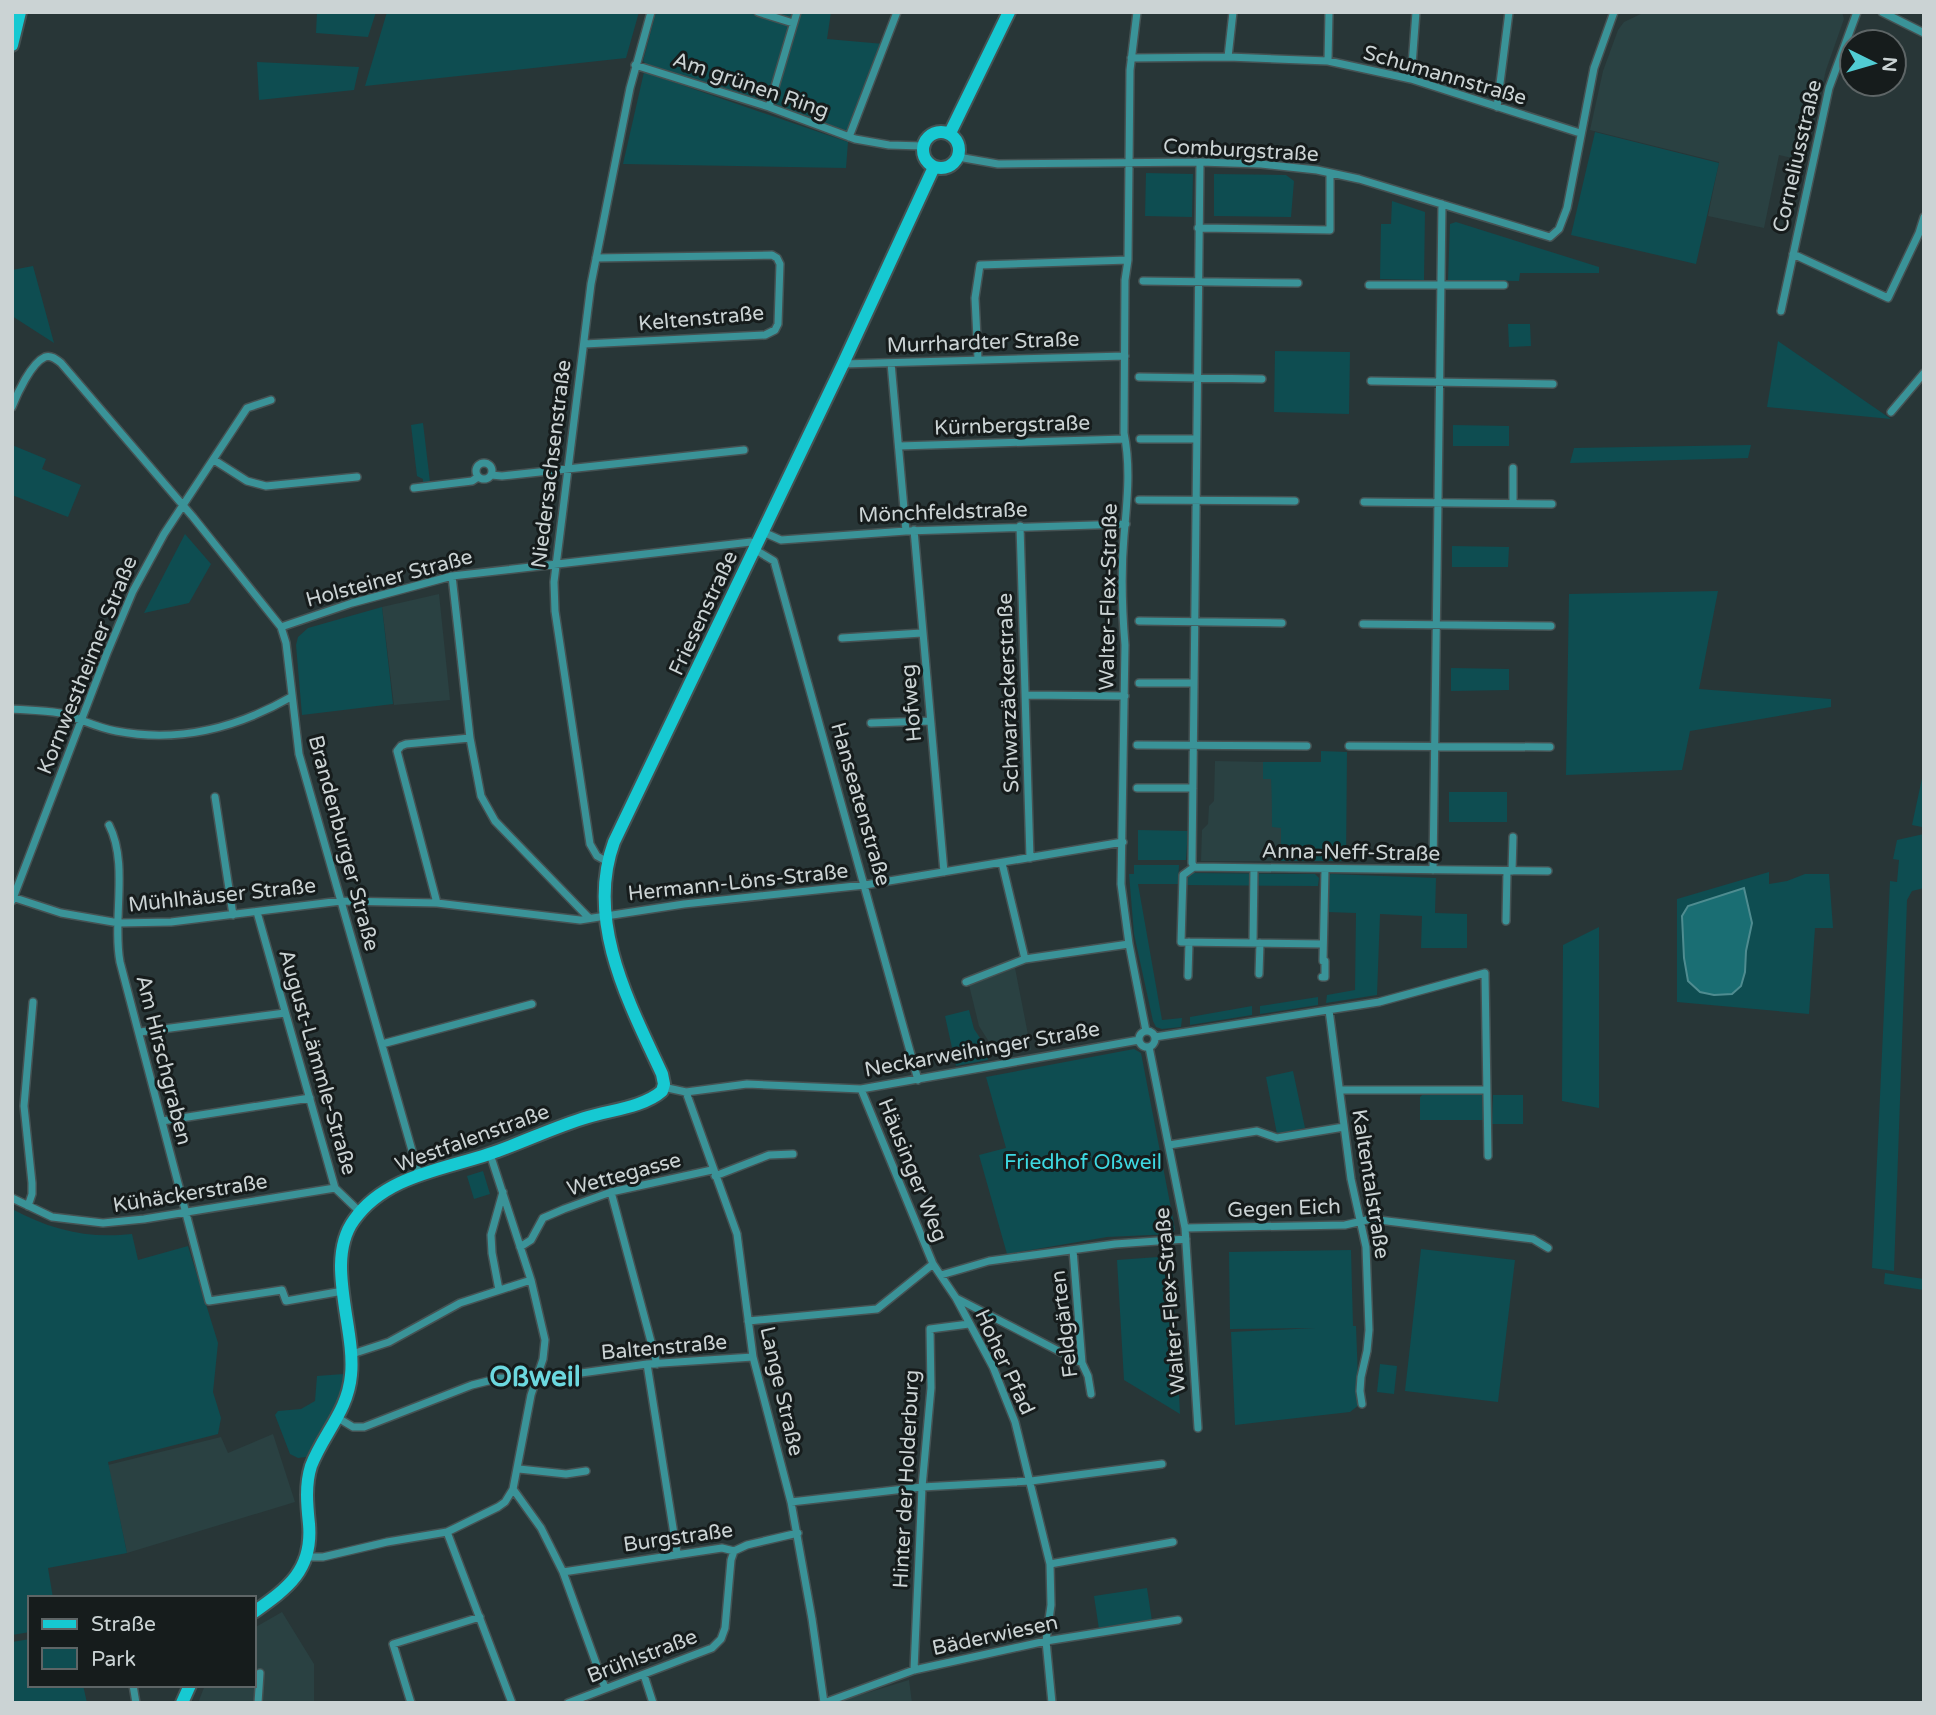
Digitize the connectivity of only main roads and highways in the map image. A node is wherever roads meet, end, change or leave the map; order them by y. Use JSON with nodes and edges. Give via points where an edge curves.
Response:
{"nodes":[{"id":1,"x":20,"y":12,"type":"edge"},
{"id":2,"x":1009,"y":12,"type":"edge"},
{"id":3,"x":12,"y":44,"type":"edge"},
{"id":4,"x":950,"y":133,"type":"junction"},
{"id":5,"x":934,"y":167,"type":"junction"},
{"id":6,"x":663,"y":1087,"type":"joint"},
{"id":7,"x":256,"y":1610,"type":"edge"}],
"edges":[{"from":1,"to":3,"type":"main road"},
{"from":2,"to":4,"type":"main road"},
{"from":4,"to":5,"type":"main road","via":[[958,143],[958,157],[950,166]]},
{"from":4,"to":5,"type":"main road","via":[[931,134],[923,146],[924,157]]},
{"from":5,"to":6,"type":"main road","name":"Friesenstraße","via":[[608,862],[604,886],[611,946],[621,981],[662,1074]]},
{"from":6,"to":7,"type":"main road","name":"Westfalenstraße","via":[[646,1100],[419,1175],[372,1201],[352,1221],[341,1265],[352,1354],[348,1396],[310,1469],[306,1557],[295,1579]]}]}
